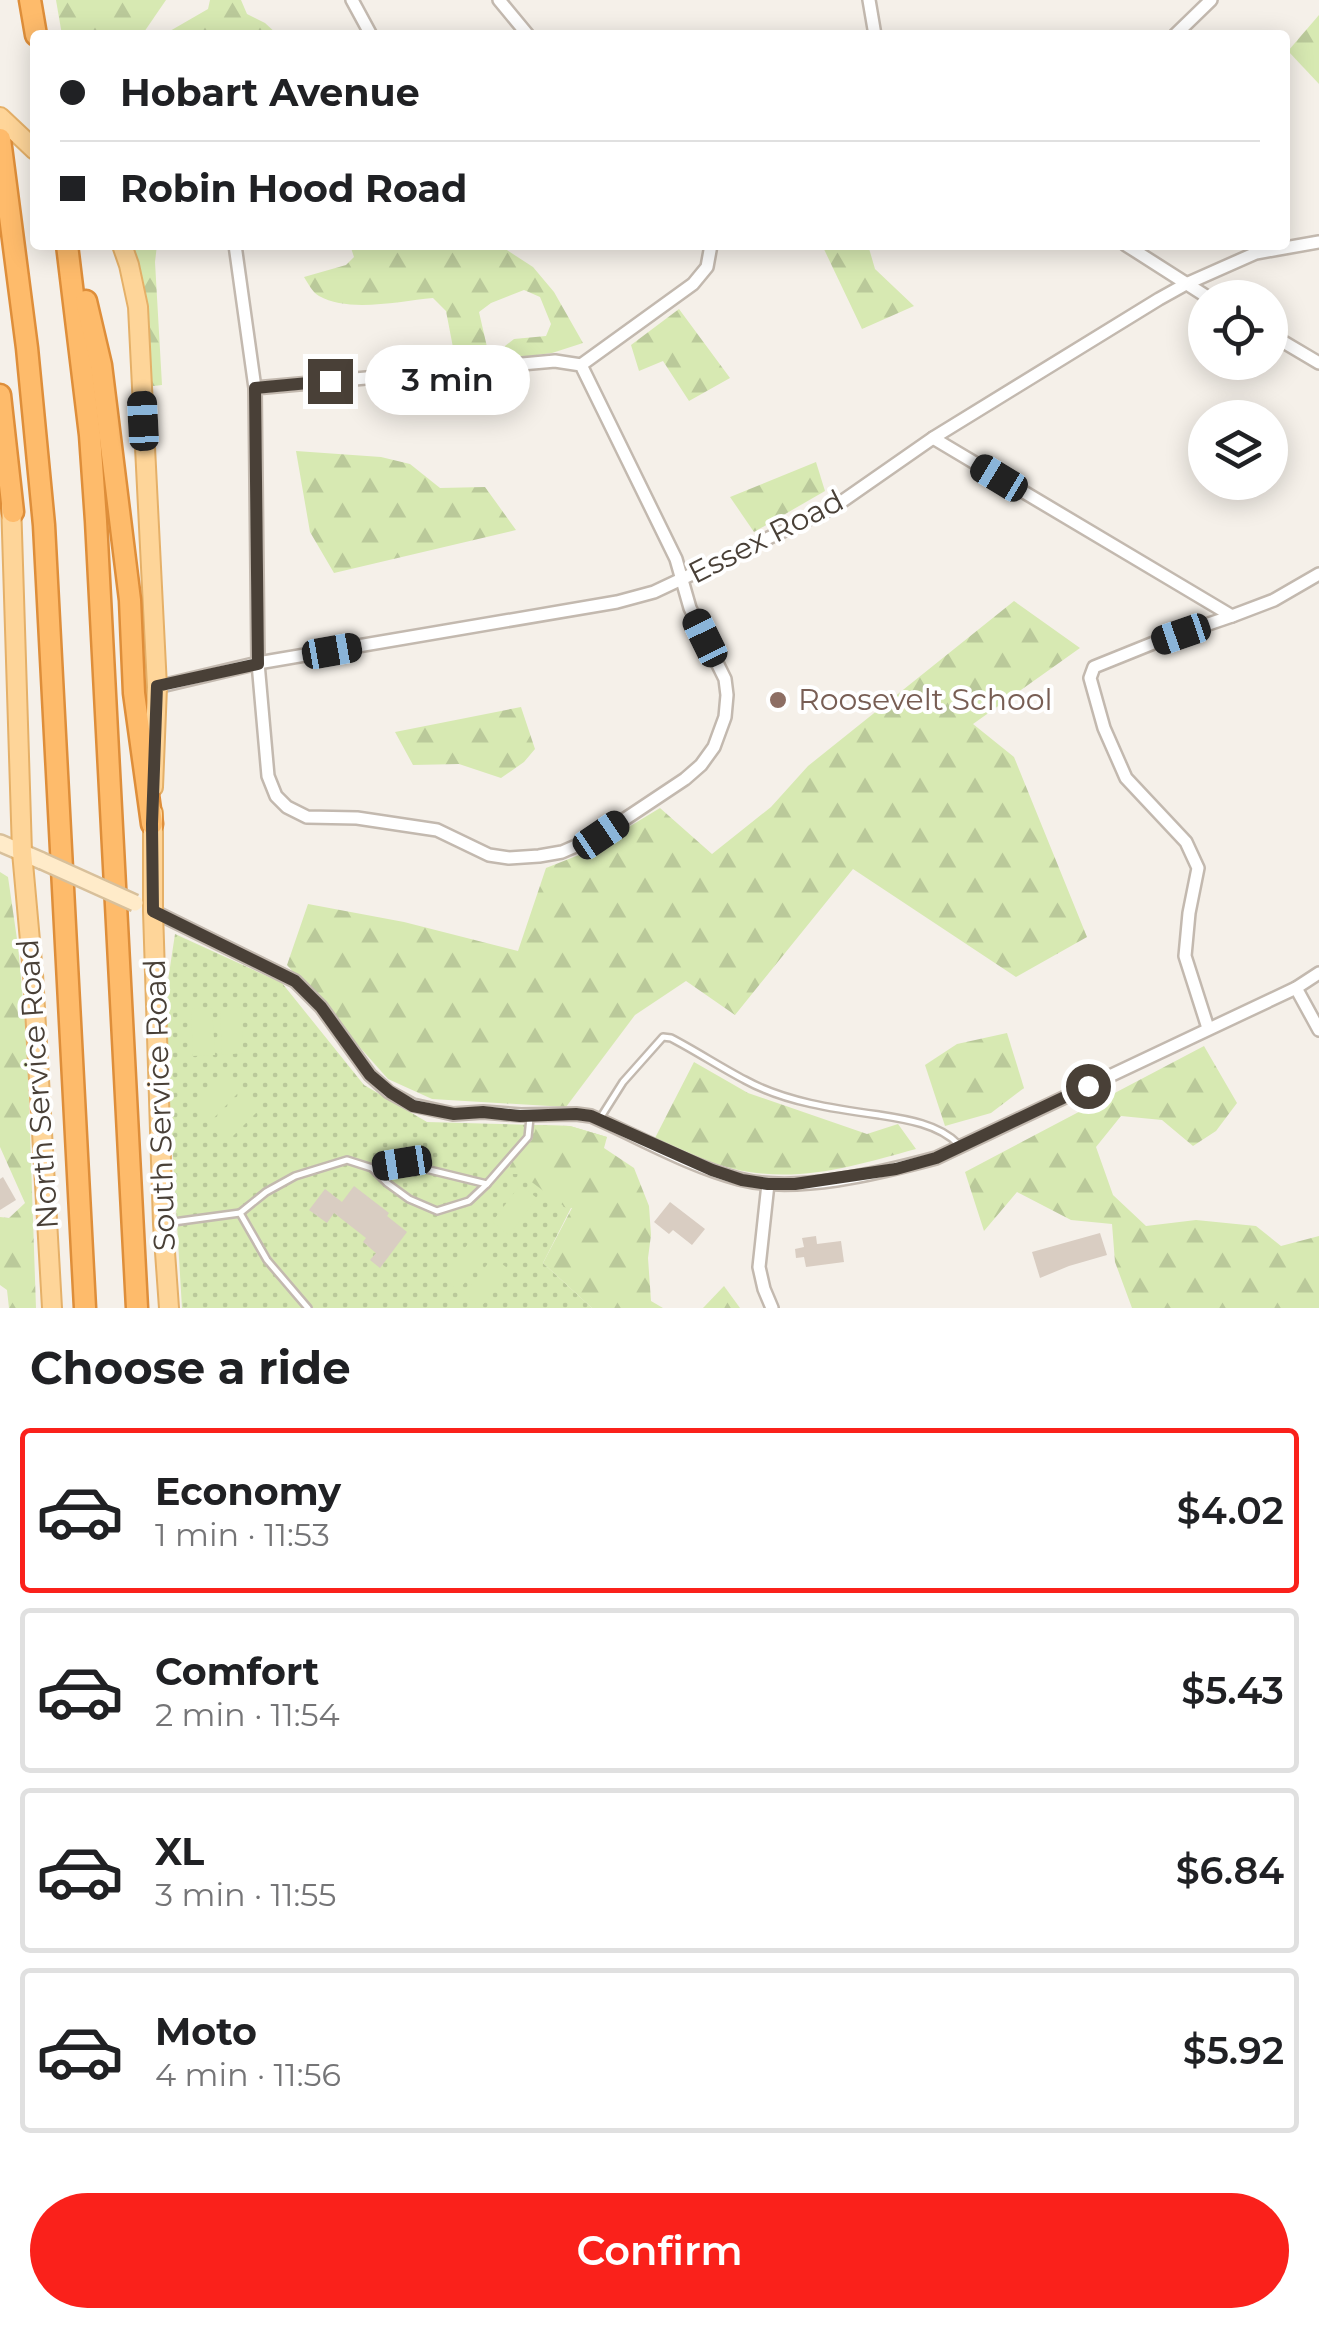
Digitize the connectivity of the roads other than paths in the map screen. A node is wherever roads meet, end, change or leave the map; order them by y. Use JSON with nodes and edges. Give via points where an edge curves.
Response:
{"nodes":[{"id":1,"x":30,"y":0,"type":"edge"},
{"id":2,"x":352,"y":0,"type":"edge"},
{"id":3,"x":499,"y":0,"type":"edge"},
{"id":4,"x":868,"y":0,"type":"edge"},
{"id":5,"x":1211,"y":0,"type":"edge"},
{"id":6,"x":35,"y":30,"type":"edge"},
{"id":7,"x":368,"y":30,"type":"edge"},
{"id":8,"x":524,"y":30,"type":"edge"},
{"id":9,"x":875,"y":30,"type":"edge"},
{"id":10,"x":1180,"y":30,"type":"edge"},
{"id":11,"x":0,"y":118,"type":"edge"},
{"id":12,"x":0,"y":140,"type":"edge"},
{"id":13,"x":30,"y":145,"type":"edge"},
{"id":14,"x":1,"y":148,"type":"edge"},
{"id":15,"x":1319,"y":242,"type":"edge"},
{"id":16,"x":1290,"y":247,"type":"edge"},
{"id":17,"x":71,"y":250,"type":"edge"},
{"id":18,"x":71,"y":250,"type":"edge"},
{"id":19,"x":124,"y":250,"type":"edge"},
{"id":20,"x":236,"y":250,"type":"edge"},
{"id":21,"x":710,"y":250,"type":"edge"},
{"id":22,"x":1134,"y":250,"type":"edge"},
{"id":23,"x":1273,"y":250,"type":"edge"},
{"id":24,"x":1186,"y":284,"type":"junction"},
{"id":25,"x":1288,"y":344,"type":"edge"},
{"id":26,"x":1319,"y":362,"type":"edge"},
{"id":27,"x":580,"y":365,"type":"junction"},
{"id":28,"x":255,"y":388,"type":"junction"},
{"id":29,"x":0,"y":396,"type":"edge"},
{"id":30,"x":933,"y":438,"type":"junction"},
{"id":31,"x":0,"y":441,"type":"edge"},
{"id":32,"x":13,"y":512,"type":"junction"},
{"id":33,"x":1319,"y":574,"type":"edge"},
{"id":34,"x":681,"y":579,"type":"junction"},
{"id":35,"x":1232,"y":616,"type":"junction"},
{"id":36,"x":258,"y":664,"type":"junction"},
{"id":37,"x":157,"y":686,"type":"junction"},
{"id":38,"x":152,"y":824,"type":"junction"},
{"id":39,"x":0,"y":842,"type":"edge"},
{"id":40,"x":22,"y":852,"type":"junction"},
{"id":41,"x":153,"y":911,"type":"junction"},
{"id":42,"x":1319,"y":973,"type":"edge"},
{"id":43,"x":1296,"y":988,"type":"junction"},
{"id":44,"x":1208,"y":1028,"type":"junction"},
{"id":45,"x":1319,"y":1030,"type":"edge"},
{"id":46,"x":530,"y":1115,"type":"junction"},
{"id":47,"x":599,"y":1120,"type":"junction"},
{"id":48,"x":960,"y":1146,"type":"junction"},
{"id":49,"x":372,"y":1168,"type":"junction"},
{"id":50,"x":487,"y":1184,"type":"junction"},
{"id":51,"x":768,"y":1184,"type":"junction"},
{"id":52,"x":240,"y":1213,"type":"junction"},
{"id":53,"x":164,"y":1224,"type":"junction"},
{"id":54,"x":52,"y":1308,"type":"edge"},
{"id":55,"x":85,"y":1308,"type":"edge"},
{"id":56,"x":137,"y":1308,"type":"edge"},
{"id":57,"x":169,"y":1308,"type":"edge"},
{"id":58,"x":308,"y":1308,"type":"edge"},
{"id":59,"x":772,"y":1308,"type":"edge"}],
"edges":[{"from":1,"to":6,"type":"highway"},
{"from":2,"to":7,"type":"street"},
{"from":3,"to":8,"type":"street"},
{"from":4,"to":9,"type":"street"},
{"from":5,"to":10,"type":"street"},
{"from":11,"to":13,"type":"main road"},
{"from":12,"to":14,"type":"highway"},
{"from":14,"to":55,"type":"highway","via":[[44,526]]},
{"from":15,"to":16,"type":"street","name":"Essex Road"},
{"from":17,"to":38,"type":"highway","via":[[101,365]]},
{"from":18,"to":56,"type":"highway","via":[[96,521]]},
{"from":19,"to":37,"type":"main road","name":"South Service Road","via":[[138,307]]},
{"from":20,"to":28,"type":"street"},
{"from":21,"to":27,"type":"street","via":[[694,284]]},
{"from":22,"to":24,"type":"street"},
{"from":23,"to":24,"type":"street","name":"Essex Road"},
{"from":24,"to":30,"type":"street","name":"Essex Road"},
{"from":25,"to":26,"type":"street"},
{"from":27,"to":28,"type":"street","via":[[555,361]]},
{"from":27,"to":34,"type":"street"},
{"from":28,"to":36,"type":"street"},
{"from":29,"to":32,"type":"highway"},
{"from":30,"to":34,"type":"street","name":"Essex Road","via":[[834,507]]},
{"from":30,"to":35,"type":"street"},
{"from":31,"to":32,"type":"main road","name":"North Service Road"},
{"from":32,"to":40,"type":"main road","name":"North Service Road"},
{"from":33,"to":35,"type":"street"},
{"from":34,"to":36,"type":"street","name":"Essex Road","via":[[617,602]]},
{"from":34,"to":36,"type":"street","via":[[727,685],[718,738],[685,779],[601,835],[562,852],[488,855],[437,830],[307,817],[288,808],[268,776]]},
{"from":35,"to":44,"type":"street","via":[[1094,667],[1090,678],[1126,778],[1186,842],[1198,868],[1186,956]]},
{"from":36,"to":37,"type":"street","name":"Essex Road"},
{"from":37,"to":38,"type":"main road","name":"South Service Road"},
{"from":38,"to":41,"type":"main road","name":"South Service Road"},
{"from":39,"to":40,"type":"street"},
{"from":40,"to":41,"type":"street","bridge":true},
{"from":40,"to":54,"type":"main road","name":"North Service Road"},
{"from":41,"to":46,"type":"street","via":[[295,981],[370,1075],[413,1106]]},
{"from":41,"to":53,"type":"main road","name":"South Service Road"},
{"from":42,"to":43,"type":"street"},
{"from":43,"to":44,"type":"street"},
{"from":43,"to":45,"type":"street"},
{"from":44,"to":48,"type":"street"},
{"from":46,"to":47,"type":"street"},
{"from":46,"to":50,"type":"lane","via":[[528,1137]]},
{"from":47,"to":48,"type":"lane","via":[[664,1037],[762,1088],[899,1118]]},
{"from":47,"to":51,"type":"street","via":[[712,1170]]},
{"from":48,"to":51,"type":"street","via":[[896,1169]]},
{"from":49,"to":50,"type":"lane","via":[[402,1163]]},
{"from":49,"to":50,"type":"lane","via":[[410,1200],[437,1210],[470,1201]]},
{"from":49,"to":52,"type":"lane","via":[[347,1160],[295,1176]]},
{"from":51,"to":59,"type":"street","via":[[760,1267]]},
{"from":52,"to":53,"type":"lane"},
{"from":52,"to":58,"type":"lane","via":[[267,1260]]},
{"from":53,"to":57,"type":"main road","name":"South Service Road"}]}
